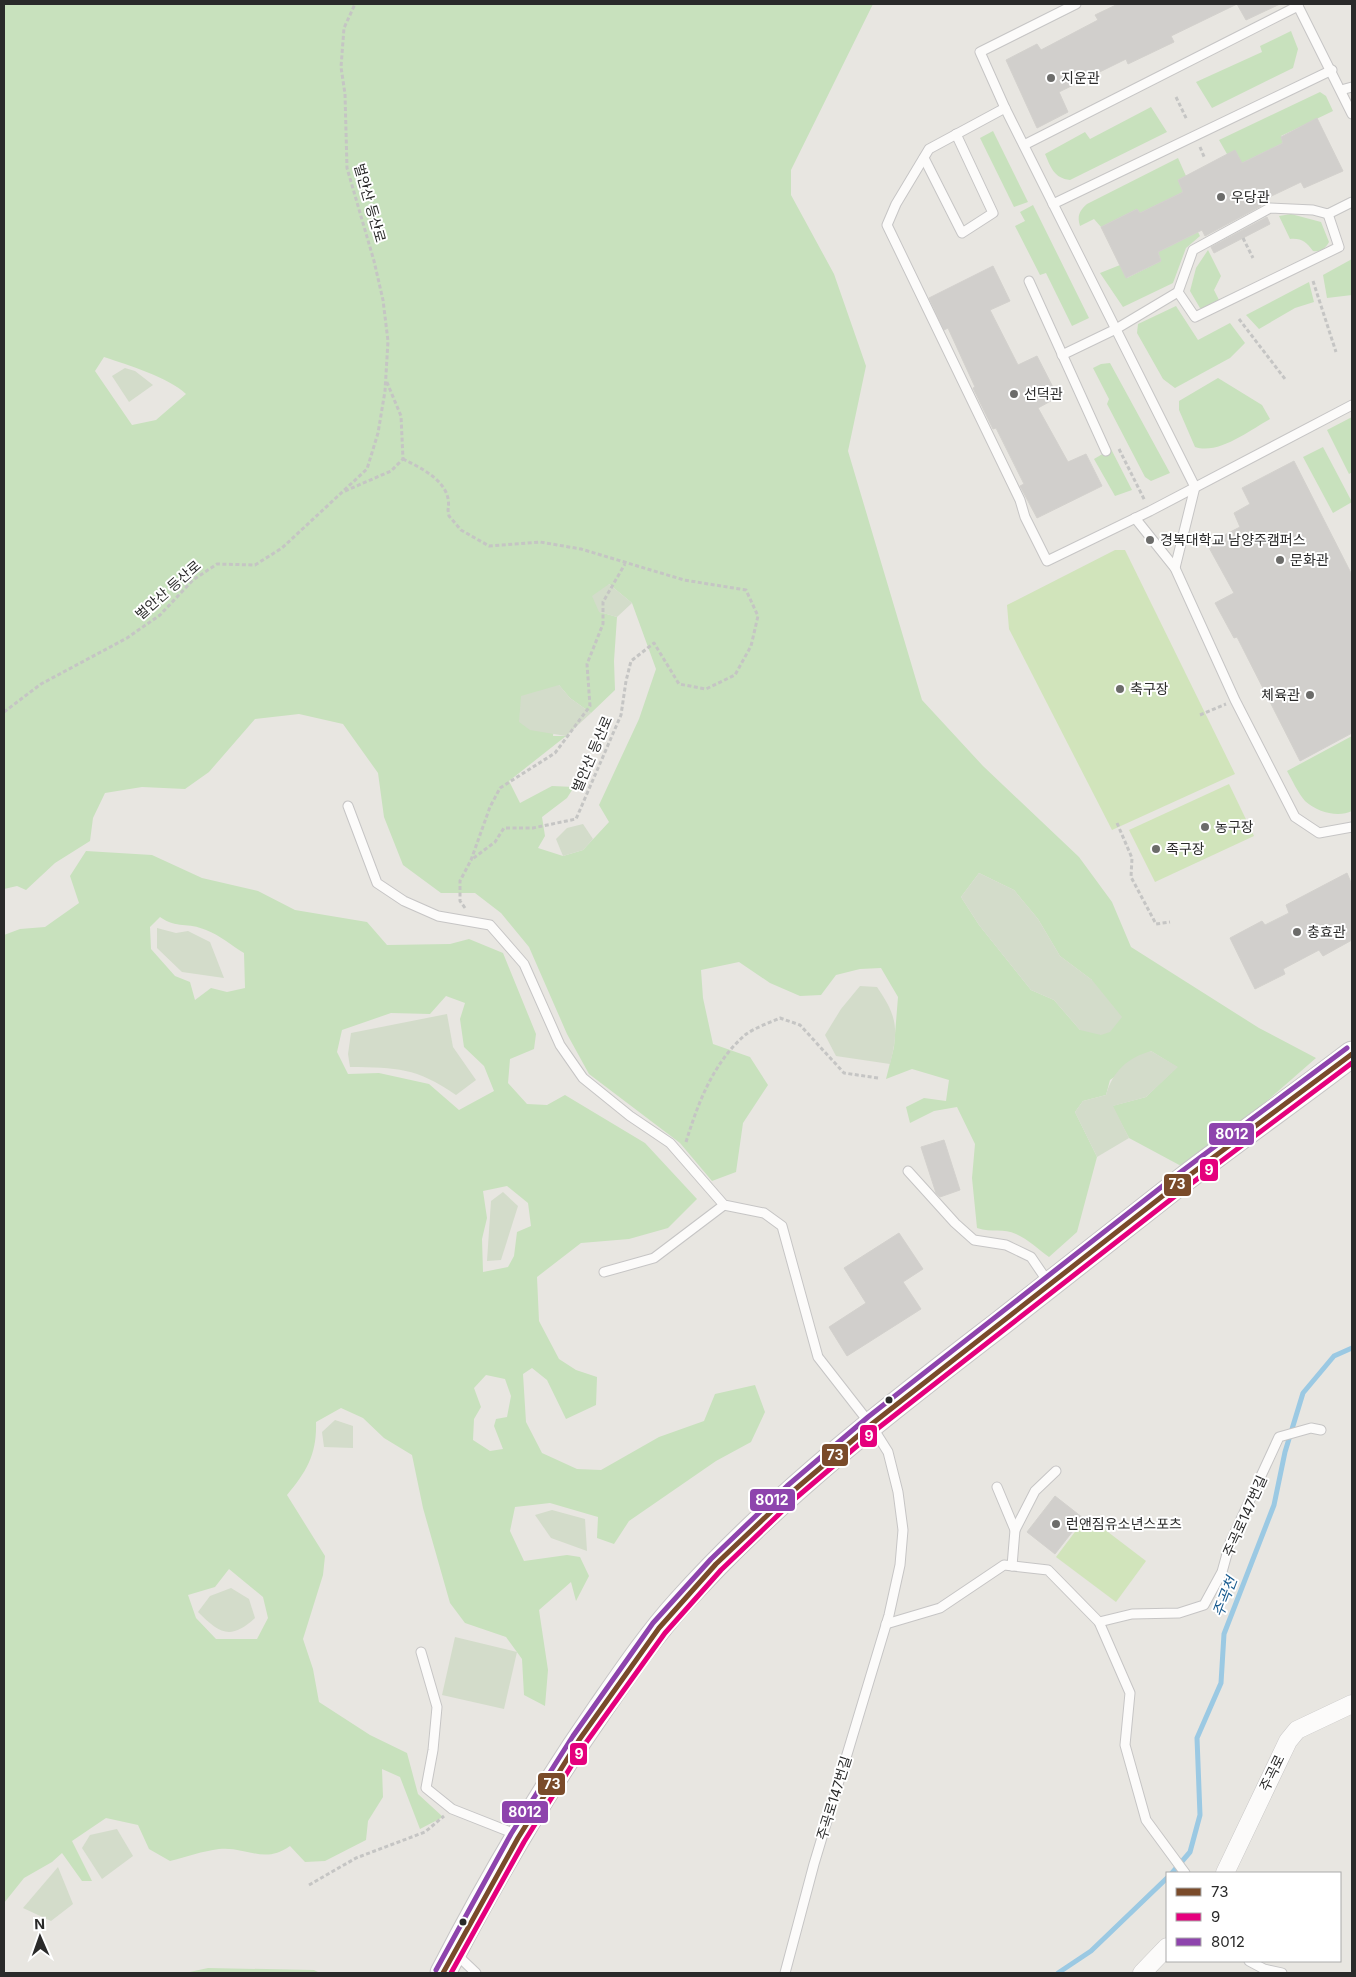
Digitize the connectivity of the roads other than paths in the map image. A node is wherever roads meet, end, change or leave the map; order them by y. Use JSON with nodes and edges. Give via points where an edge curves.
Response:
{"nodes":[{"id":1,"x":1076,"y":4,"type":"edge"},
{"id":2,"x":1298,"y":5,"type":"edge"},
{"id":3,"x":1332,"y":70,"type":"junction"},
{"id":4,"x":1352,"y":87,"type":"edge"},
{"id":5,"x":1341,"y":90,"type":"junction"},
{"id":6,"x":1005,"y":108,"type":"junction"},
{"id":7,"x":1352,"y":114,"type":"edge"},
{"id":8,"x":956,"y":134,"type":"junction"},
{"id":9,"x":1024,"y":145,"type":"junction"},
{"id":10,"x":924,"y":158,"type":"junction"},
{"id":11,"x":1352,"y":202,"type":"edge"},
{"id":12,"x":1053,"y":204,"type":"junction"},
{"id":13,"x":1328,"y":214,"type":"junction"},
{"id":14,"x":1029,"y":281,"type":"dead end"},
{"id":15,"x":1178,"y":292,"type":"junction"},
{"id":16,"x":1116,"y":329,"type":"junction"},
{"id":17,"x":1062,"y":355,"type":"junction"},
{"id":18,"x":1352,"y":405,"type":"edge"},
{"id":19,"x":1106,"y":451,"type":"road end"},
{"id":20,"x":1195,"y":487,"type":"junction"},
{"id":21,"x":1135,"y":518,"type":"junction"},
{"id":22,"x":1175,"y":568,"type":"junction"},
{"id":23,"x":348,"y":806,"type":"dead end"},
{"id":24,"x":1352,"y":827,"type":"edge"},
{"id":25,"x":1352,"y":1054,"type":"edge"},
{"id":26,"x":908,"y":1171,"type":"dead end"},
{"id":27,"x":724,"y":1205,"type":"junction"},
{"id":28,"x":604,"y":1272,"type":"dead end"},
{"id":29,"x":1050,"y":1285,"type":"junction"},
{"id":30,"x":871,"y":1425,"type":"junction"},
{"id":31,"x":1321,"y":1430,"type":"dead end"},
{"id":32,"x":1056,"y":1471,"type":"dead end"},
{"id":33,"x":997,"y":1487,"type":"dead end"},
{"id":34,"x":1015,"y":1530,"type":"junction"},
{"id":35,"x":1012,"y":1566,"type":"junction"},
{"id":36,"x":1099,"y":1622,"type":"junction"},
{"id":37,"x":886,"y":1624,"type":"junction"},
{"id":38,"x":421,"y":1652,"type":"dead end"},
{"id":39,"x":1352,"y":1704,"type":"edge"},
{"id":40,"x":518,"y":1835,"type":"junction"},
{"id":41,"x":1185,"y":1872,"type":"edge"},
{"id":42,"x":1225,"y":1872,"type":"edge"},
{"id":43,"x":1166,"y":1948,"type":"edge"},
{"id":44,"x":1251,"y":1962,"type":"edge"},
{"id":45,"x":448,"y":1963,"type":"edge"},
{"id":46,"x":476,"y":1973,"type":"edge"},
{"id":47,"x":785,"y":1973,"type":"edge"},
{"id":48,"x":1142,"y":1973,"type":"edge"},
{"id":49,"x":1282,"y":1973,"type":"edge"}],
"edges":[{"from":1,"to":6,"type":"lane","via":[[980,52]]},
{"from":2,"to":3,"type":"lane"},
{"from":2,"to":9,"type":"lane"},
{"from":3,"to":5,"type":"lane"},
{"from":3,"to":12,"type":"lane"},
{"from":4,"to":5,"type":"lane"},
{"from":5,"to":7,"type":"lane"},
{"from":6,"to":8,"type":"lane"},
{"from":6,"to":9,"type":"lane"},
{"from":8,"to":10,"type":"lane","via":[[929,150]]},
{"from":8,"to":10,"type":"lane","via":[[993,213],[962,233]]},
{"from":9,"to":12,"type":"lane"},
{"from":10,"to":21,"type":"lane","via":[[887,225],[1047,561]]},
{"from":11,"to":13,"type":"lane"},
{"from":12,"to":16,"type":"lane"},
{"from":13,"to":15,"type":"lane","via":[[1270,208],[1193,250]]},
{"from":13,"to":15,"type":"lane","via":[[1339,247],[1195,317]]},
{"from":14,"to":17,"type":"lane"},
{"from":15,"to":16,"type":"lane"},
{"from":16,"to":17,"type":"lane"},
{"from":16,"to":20,"type":"lane"},
{"from":17,"to":19,"type":"lane"},
{"from":18,"to":20,"type":"lane"},
{"from":20,"to":21,"type":"lane"},
{"from":20,"to":22,"type":"lane"},
{"from":21,"to":22,"type":"lane"},
{"from":22,"to":24,"type":"lane","via":[[1235,700],[1295,817],[1319,833]]},
{"from":23,"to":27,"type":"lane","via":[[377,883],[404,901],[438,916],[490,925],[524,964],[560,1045],[583,1078],[670,1143]]},
{"from":25,"to":29,"type":"street","via":[[1181,1181]]},
{"from":26,"to":29,"type":"lane","via":[[974,1240],[1006,1245],[1031,1257]]},
{"from":27,"to":28,"type":"lane","via":[[654,1258]]},
{"from":27,"to":30,"type":"lane","name":"주곡로147번길","via":[[764,1213],[782,1226],[818,1357]]},
{"from":29,"to":30,"type":"street"},
{"from":30,"to":37,"type":"lane","name":"주곡로147번길","via":[[888,1452],[903,1530],[900,1565]]},
{"from":30,"to":40,"type":"street","via":[[728,1552],[678,1606],[630,1666]]},
{"from":31,"to":36,"type":"lane","name":"주곡로147번길","via":[[1311,1428],[1279,1436],[1230,1543],[1222,1572],[1204,1605],[1179,1613],[1132,1614]]},
{"from":32,"to":34,"type":"lane","via":[[1035,1491]]},
{"from":33,"to":34,"type":"lane"},
{"from":34,"to":35,"type":"lane"},
{"from":35,"to":36,"type":"lane","via":[[1048,1570]]},
{"from":35,"to":37,"type":"lane","via":[[1004,1565],[940,1608]]},
{"from":36,"to":41,"type":"lane","via":[[1130,1693],[1125,1745],[1146,1820]]},
{"from":37,"to":47,"type":"lane","name":"주곡로147번길"},
{"from":38,"to":40,"type":"lane","via":[[437,1707],[426,1788],[452,1810]]},
{"from":39,"to":42,"type":"street","name":"주곡로","via":[[1298,1730],[1288,1740]]},
{"from":40,"to":45,"type":"street"},
{"from":43,"to":48,"type":"street"},
{"from":44,"to":49,"type":"lane"},
{"from":45,"to":46,"type":"lane"}]}
